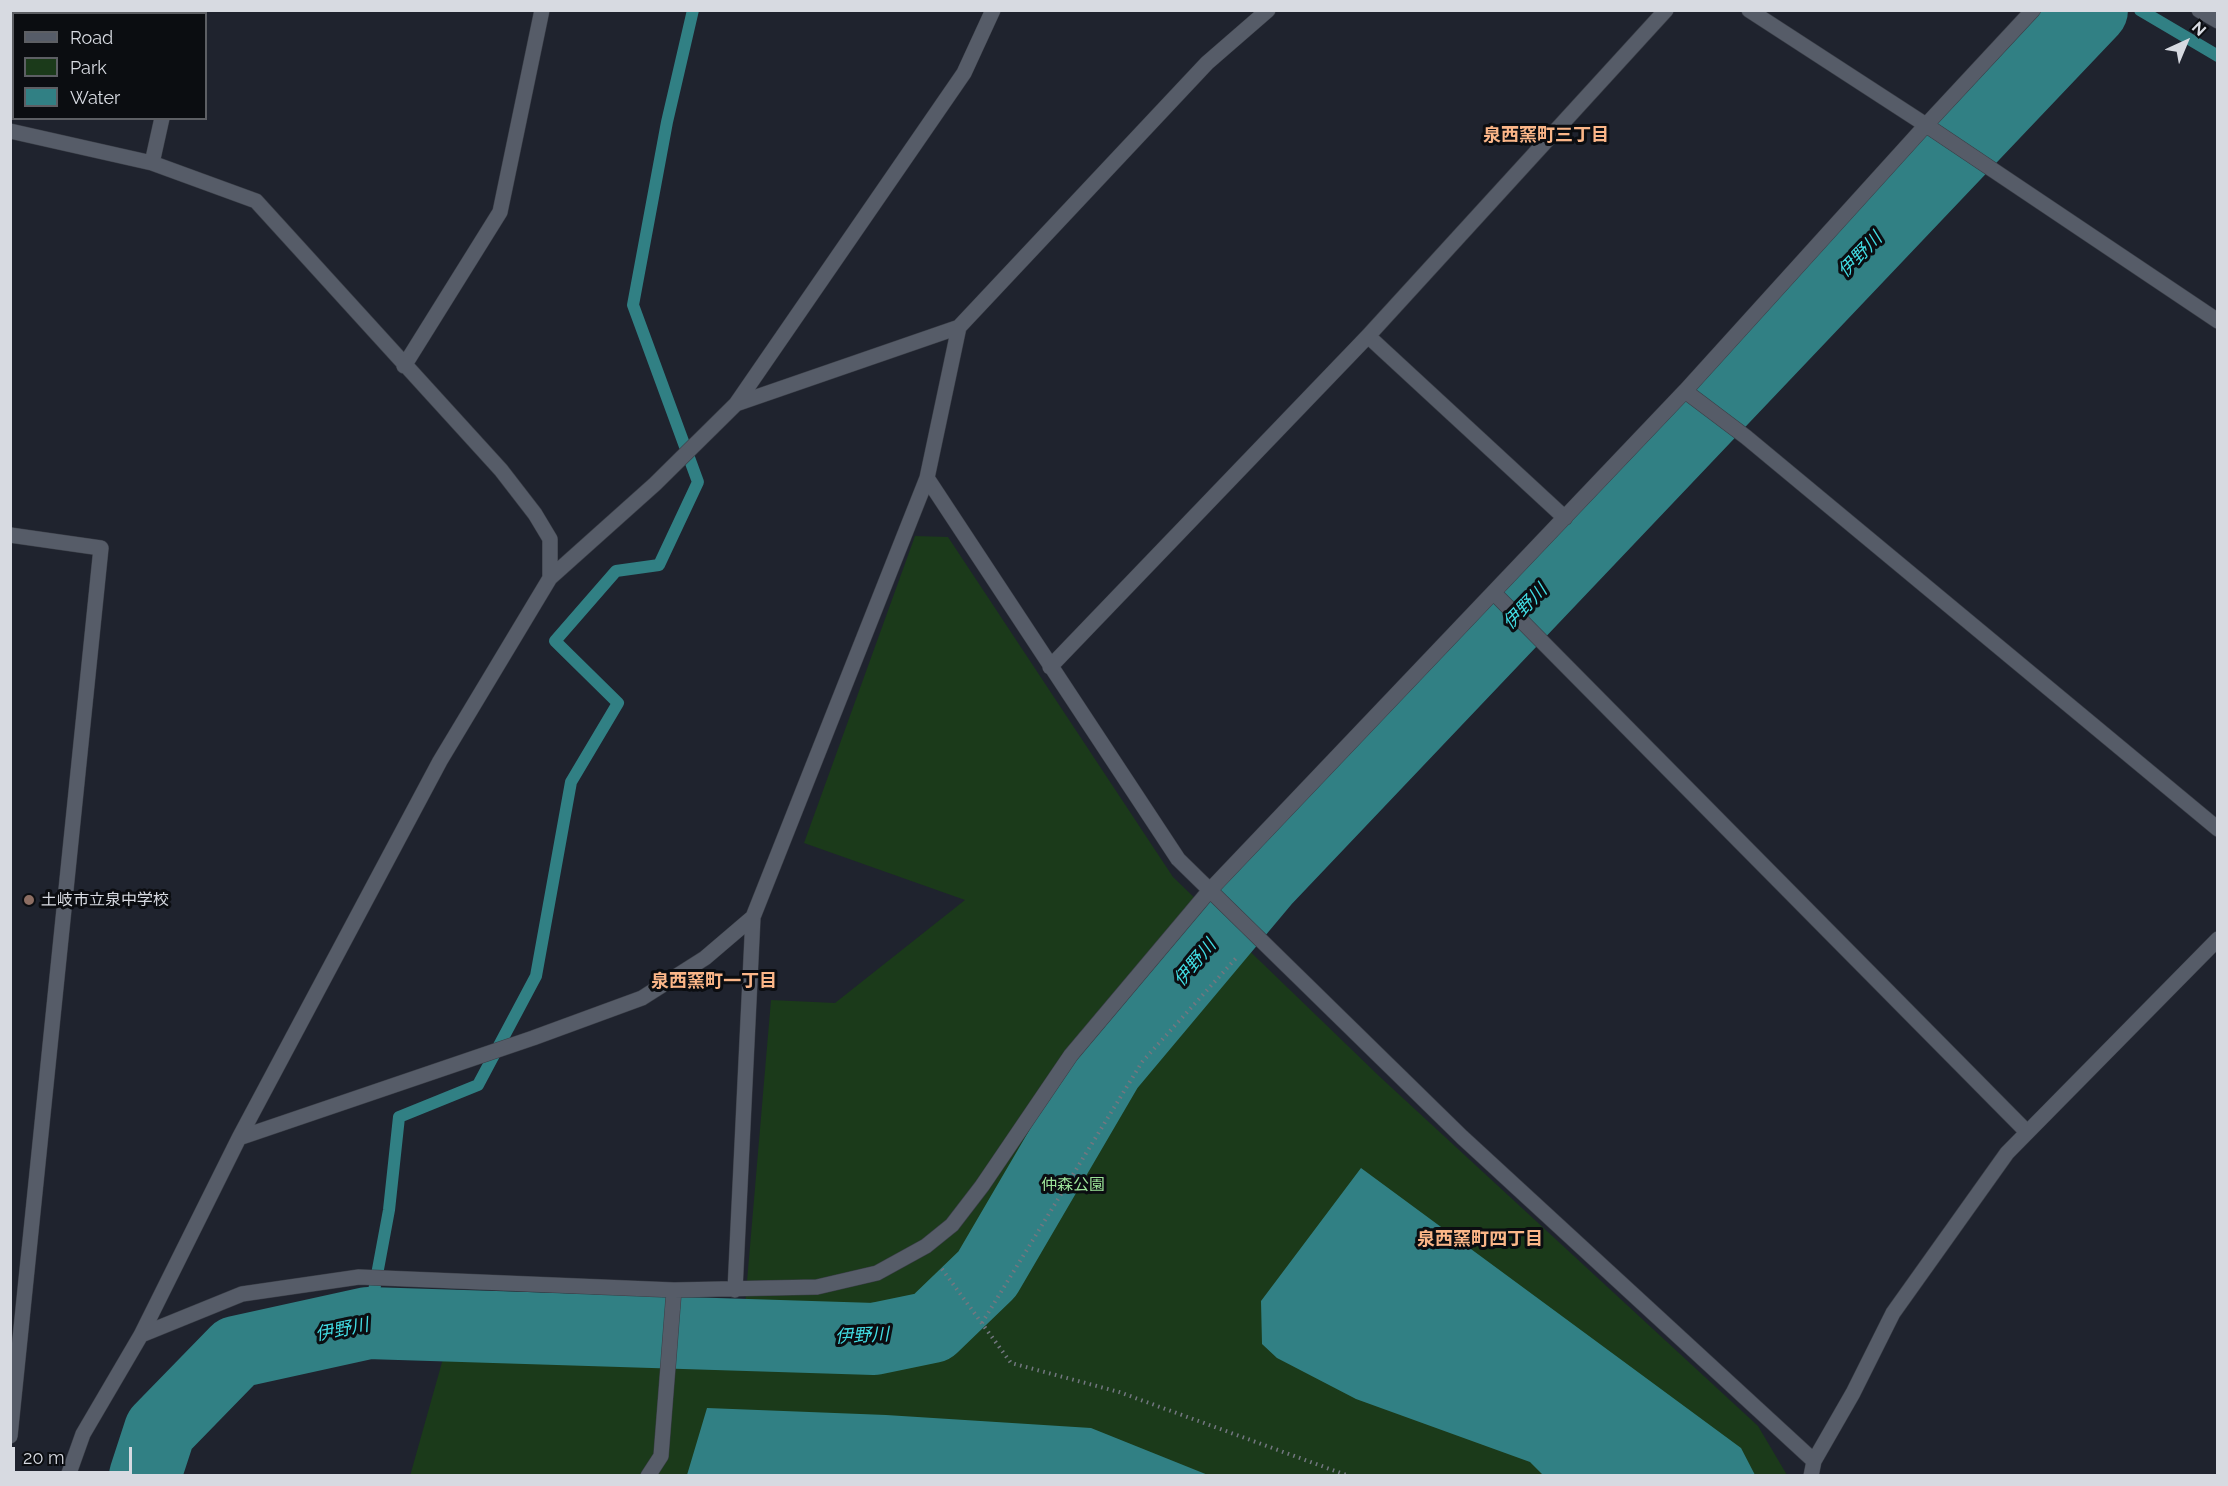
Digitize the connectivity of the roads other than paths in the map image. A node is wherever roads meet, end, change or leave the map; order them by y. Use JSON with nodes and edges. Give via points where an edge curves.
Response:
{"nodes":[{"id":1,"x":542,"y":10,"type":"edge"},
{"id":2,"x":993,"y":10,"type":"edge"},
{"id":3,"x":1268,"y":10,"type":"edge"},
{"id":4,"x":1666,"y":10,"type":"edge"},
{"id":5,"x":1749,"y":10,"type":"edge"},
{"id":6,"x":2033,"y":10,"type":"edge"},
{"id":7,"x":2199,"y":10,"type":"edge"},
{"id":8,"x":2217,"y":21,"type":"edge"},
{"id":9,"x":162,"y":120,"type":"edge"},
{"id":10,"x":1926,"y":125,"type":"junction"},
{"id":11,"x":10,"y":131,"type":"edge"},
{"id":12,"x":152,"y":163,"type":"junction"},
{"id":13,"x":2217,"y":321,"type":"edge"},
{"id":14,"x":959,"y":327,"type":"junction"},
{"id":15,"x":1368,"y":336,"type":"junction"},
{"id":16,"x":404,"y":366,"type":"junction"},
{"id":17,"x":1685,"y":391,"type":"junction"},
{"id":18,"x":736,"y":404,"type":"junction"},
{"id":19,"x":927,"y":478,"type":"junction"},
{"id":20,"x":1565,"y":518,"type":"junction"},
{"id":21,"x":10,"y":535,"type":"edge"},
{"id":22,"x":550,"y":578,"type":"junction"},
{"id":23,"x":1494,"y":593,"type":"junction"},
{"id":24,"x":1050,"y":667,"type":"junction"},
{"id":25,"x":2217,"y":829,"type":"edge"},
{"id":26,"x":1210,"y":891,"type":"junction"},
{"id":27,"x":753,"y":916,"type":"junction"},
{"id":28,"x":2217,"y":939,"type":"edge"},
{"id":29,"x":2027,"y":1132,"type":"junction"},
{"id":30,"x":239,"y":1138,"type":"junction"},
{"id":31,"x":674,"y":1290,"type":"junction"},
{"id":32,"x":735,"y":1290,"type":"junction"},
{"id":33,"x":141,"y":1335,"type":"junction"},
{"id":34,"x":10,"y":1436,"type":"edge"},
{"id":35,"x":1813,"y":1468,"type":"edge"},
{"id":36,"x":68,"y":1476,"type":"edge"},
{"id":37,"x":648,"y":1476,"type":"edge"}],
"edges":[{"from":1,"to":16,"type":"street","via":[[500,213]]},
{"from":2,"to":18,"type":"street","via":[[964,73]]},
{"from":3,"to":14,"type":"street","via":[[1207,63]]},
{"from":4,"to":15,"type":"street"},
{"from":5,"to":10,"type":"street"},
{"from":6,"to":10,"type":"street"},
{"from":7,"to":8,"type":"street"},
{"from":9,"to":12,"type":"street"},
{"from":10,"to":13,"type":"street"},
{"from":10,"to":17,"type":"street"},
{"from":11,"to":12,"type":"street"},
{"from":12,"to":16,"type":"street","via":[[256,201]]},
{"from":14,"to":18,"type":"street"},
{"from":14,"to":19,"type":"street"},
{"from":15,"to":20,"type":"street"},
{"from":15,"to":24,"type":"street"},
{"from":16,"to":22,"type":"street","via":[[501,470],[535,514],[550,539]]},
{"from":17,"to":20,"type":"street"},
{"from":17,"to":25,"type":"street","via":[[1746,437]]},
{"from":18,"to":22,"type":"street","via":[[655,484]]},
{"from":19,"to":24,"type":"street"},
{"from":19,"to":27,"type":"street"},
{"from":20,"to":23,"type":"street"},
{"from":21,"to":34,"type":"street","via":[[101,548]]},
{"from":22,"to":30,"type":"street","via":[[440,761]]},
{"from":23,"to":26,"type":"street"},
{"from":23,"to":29,"type":"street"},
{"from":24,"to":26,"type":"street","via":[[1178,859]]},
{"from":26,"to":32,"type":"street","via":[[1071,1054],[952,1225],[926,1246],[877,1273],[817,1287]]},
{"from":26,"to":35,"type":"street","via":[[1462,1137]]},
{"from":27,"to":30,"type":"street","via":[[705,958],[642,998]]},
{"from":27,"to":32,"type":"street"},
{"from":28,"to":29,"type":"street"},
{"from":29,"to":35,"type":"street","via":[[2007,1153],[1893,1313]]},
{"from":30,"to":33,"type":"street"},
{"from":31,"to":32,"type":"street"},
{"from":31,"to":33,"type":"street","via":[[359,1277],[242,1294]]},
{"from":31,"to":37,"type":"street","via":[[661,1456]]},
{"from":33,"to":36,"type":"street","via":[[83,1434]]}]}
